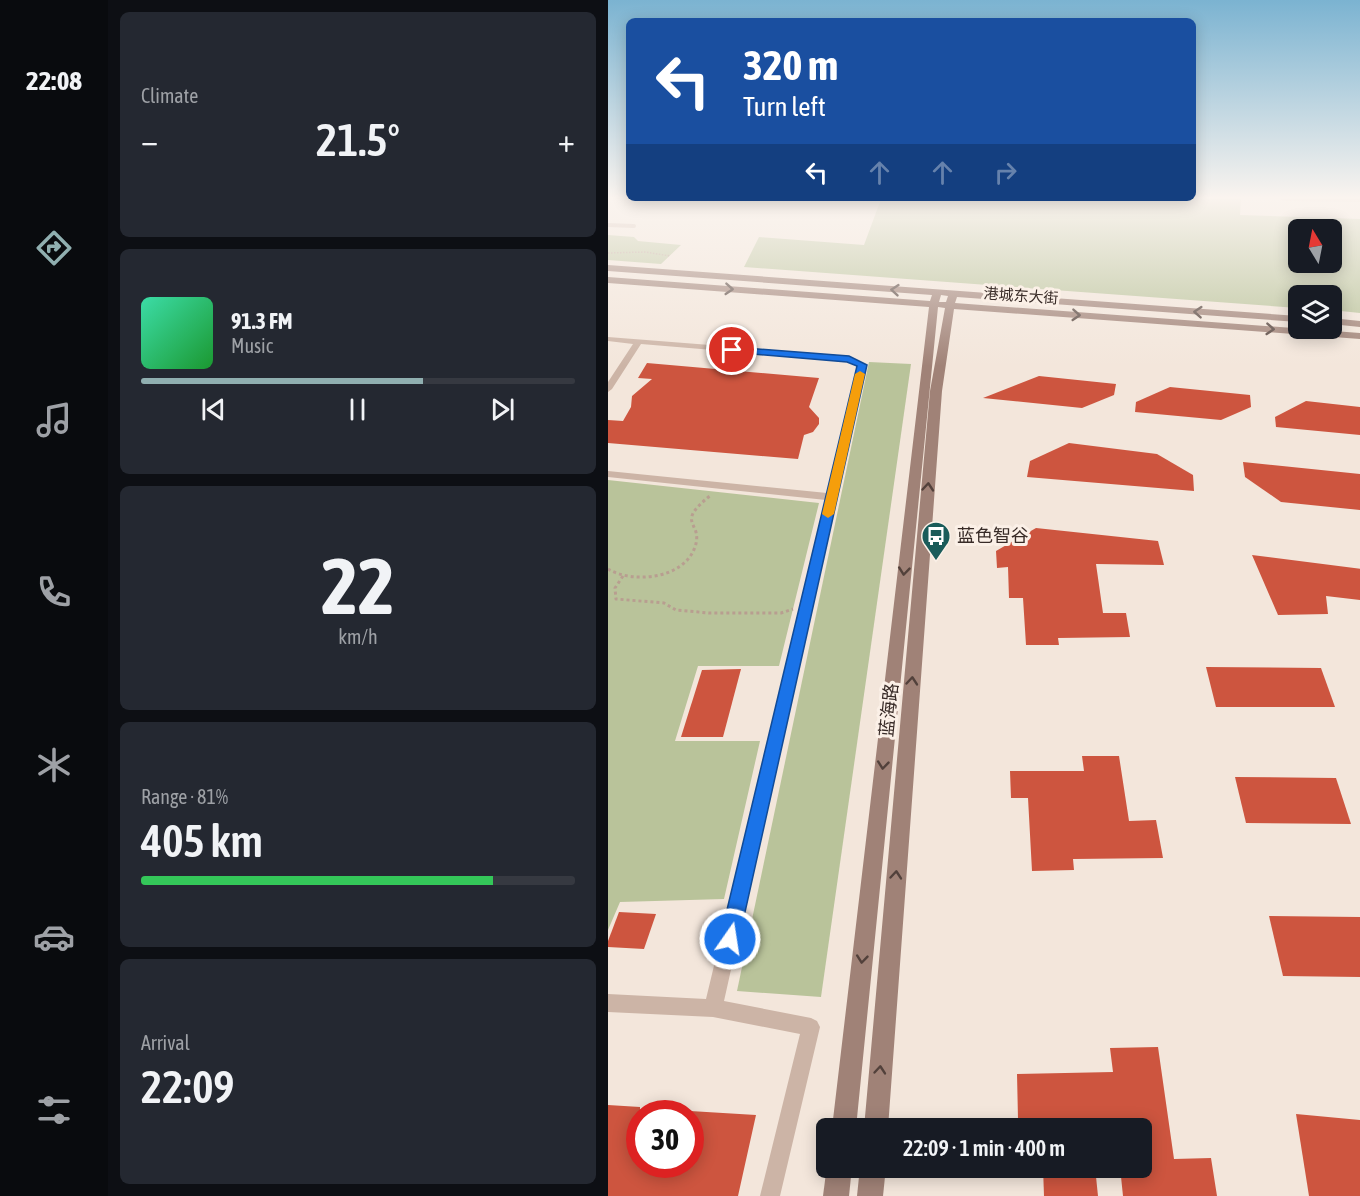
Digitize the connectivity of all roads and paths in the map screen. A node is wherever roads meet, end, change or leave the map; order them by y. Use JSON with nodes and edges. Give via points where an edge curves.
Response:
{"nodes":[{"id":1,"x":663,"y":255,"type":"edge"},
{"id":2,"x":670,"y":256,"type":"dead end"},
{"id":3,"x":608,"y":268,"type":"edge"},
{"id":4,"x":608,"y":280,"type":"edge"},
{"id":5,"x":944,"y":299,"type":"junction"},
{"id":6,"x":1288,"y":318,"type":"edge"},
{"id":7,"x":1342,"y":322,"type":"edge"},
{"id":8,"x":1361,"y":324,"type":"edge"},
{"id":9,"x":1361,"y":336,"type":"edge"},
{"id":10,"x":608,"y":339,"type":"edge"},
{"id":11,"x":638,"y":342,"type":"junction"},
{"id":12,"x":608,"y":389,"type":"edge"},
{"id":13,"x":608,"y":474,"type":"edge"},
{"id":14,"x":714,"y":492,"type":"dead end"},
{"id":15,"x":832,"y":497,"type":"junction"},
{"id":16,"x":608,"y":569,"type":"edge"},
{"id":17,"x":623,"y":576,"type":"junction"},
{"id":18,"x":793,"y":609,"type":"dead end"},
{"id":19,"x":608,"y":1003,"type":"edge"},
{"id":20,"x":713,"y":1008,"type":"junction"},
{"id":21,"x":845,"y":1118,"type":"edge"},
{"id":22,"x":877,"y":1118,"type":"edge"},
{"id":23,"x":838,"y":1178,"type":"edge"},
{"id":24,"x":871,"y":1178,"type":"edge"},
{"id":25,"x":770,"y":1196,"type":"edge"},
{"id":26,"x":836,"y":1196,"type":"edge"},
{"id":27,"x":870,"y":1196,"type":"edge"}],
"edges":[{"from":1,"to":2,"type":"path"},
{"from":5,"to":3,"type":"main road","name":"港城东大街","one_way":true},
{"from":4,"to":5,"type":"main road","name":"港城东大街","one_way":true},
{"from":6,"to":5,"type":"main road","name":"港城东大街","one_way":true},
{"from":5,"to":9,"type":"main road","name":"港城东大街","one_way":true},
{"from":5,"to":21,"type":"main road","name":"蓝海路","one_way":true},
{"from":22,"to":5,"type":"main road","name":"蓝海路","one_way":true,"via":[[936,391],[945,325]]},
{"from":7,"to":8,"type":"main road"},
{"from":10,"to":11,"type":"street"},
{"from":11,"to":12,"type":"street"},
{"from":11,"to":15,"type":"street","via":[[849,359],[862,365]]},
{"from":13,"to":15,"type":"street"},
{"from":14,"to":17,"type":"path","via":[[696,507],[690,520],[696,547],[687,560],[665,574]]},
{"from":15,"to":20,"type":"street"},
{"from":16,"to":17,"type":"path"},
{"from":17,"to":18,"type":"path","via":[[615,588],[616,599],[664,603],[676,610],[709,613],[781,613]]},
{"from":19,"to":20,"type":"street"},
{"from":20,"to":25,"type":"street","via":[[811,1027]]},
{"from":23,"to":26,"type":"main road"},
{"from":24,"to":27,"type":"main road"}]}
